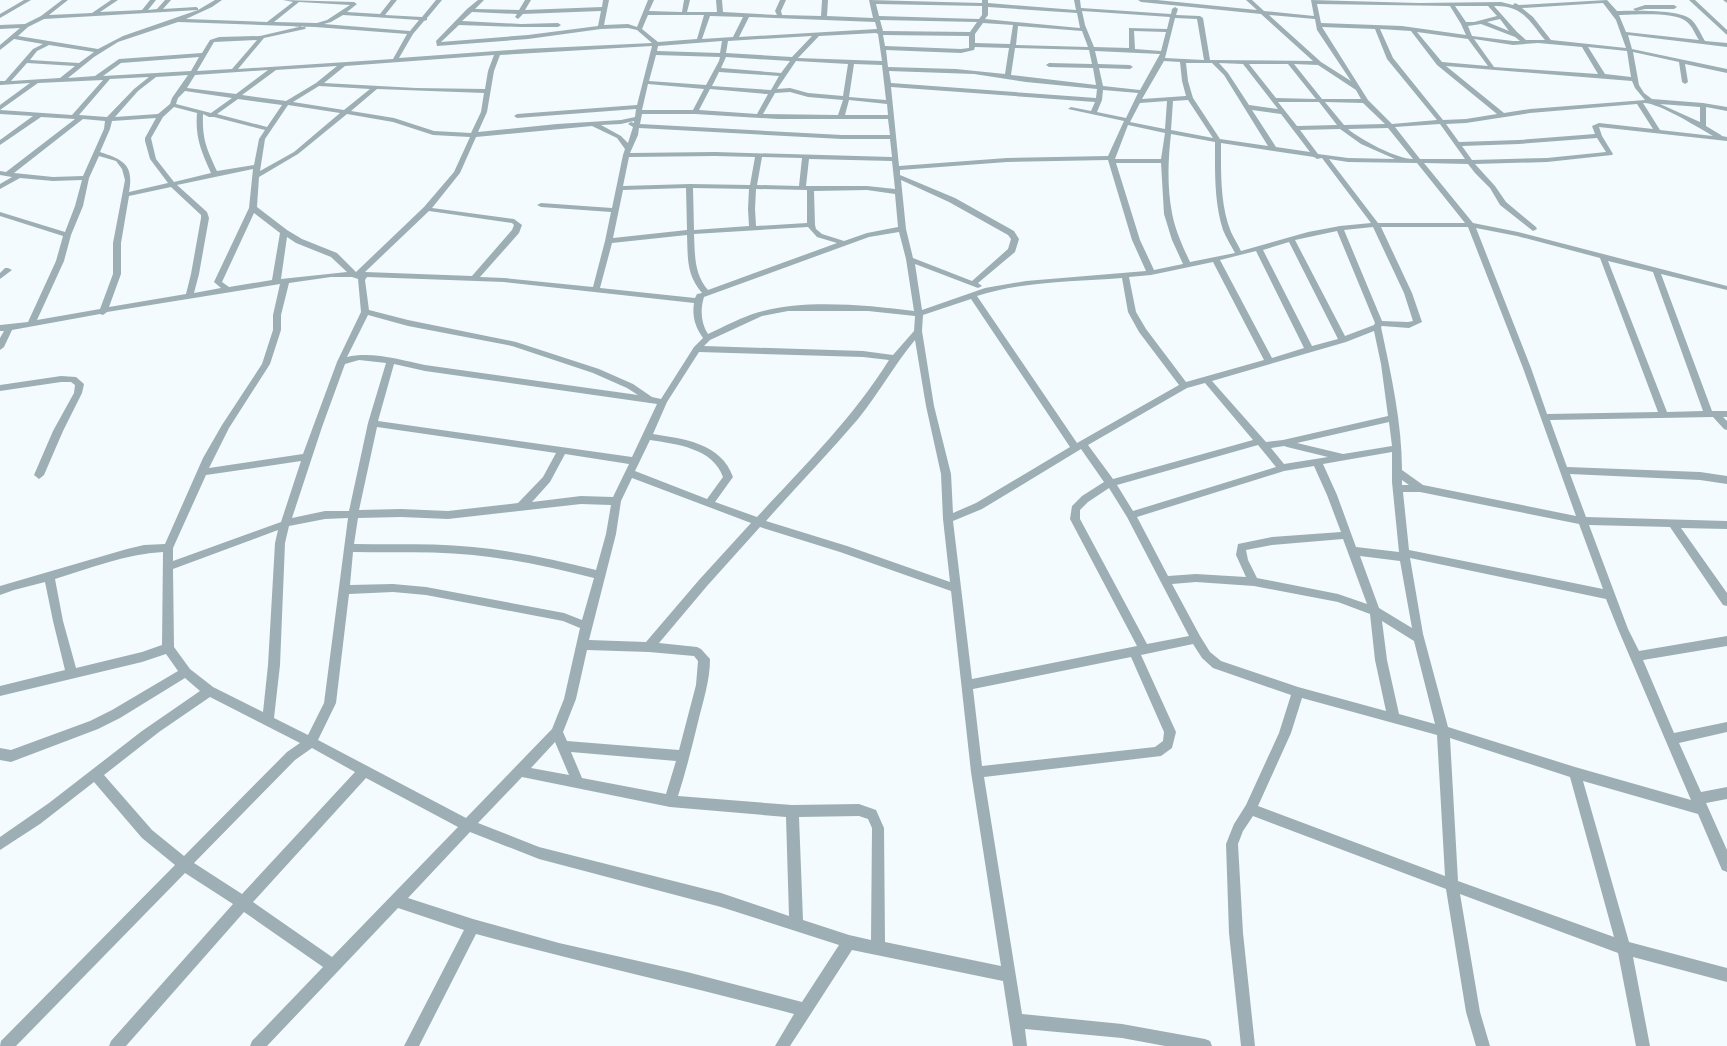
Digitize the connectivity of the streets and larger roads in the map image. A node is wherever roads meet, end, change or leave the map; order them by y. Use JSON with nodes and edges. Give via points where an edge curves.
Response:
{"nodes":[{"id":1,"x":28,"y":0,"type":"edge"},
{"id":2,"x":65,"y":0,"type":"edge"},
{"id":3,"x":115,"y":0,"type":"edge"},
{"id":4,"x":153,"y":0,"type":"edge"},
{"id":5,"x":168,"y":0,"type":"edge"},
{"id":6,"x":219,"y":0,"type":"edge"},
{"id":7,"x":286,"y":0,"type":"edge"},
{"id":8,"x":299,"y":0,"type":"edge"},
{"id":9,"x":394,"y":0,"type":"edge"},
{"id":10,"x":439,"y":0,"type":"edge"},
{"id":11,"x":481,"y":0,"type":"edge"},
{"id":12,"x":528,"y":0,"type":"edge"},
{"id":13,"x":606,"y":0,"type":"edge"},
{"id":14,"x":651,"y":0,"type":"edge"},
{"id":15,"x":687,"y":0,"type":"edge"},
{"id":16,"x":720,"y":0,"type":"edge"},
{"id":17,"x":783,"y":0,"type":"edge"},
{"id":18,"x":826,"y":0,"type":"edge"},
{"id":19,"x":1021,"y":0,"type":"edge"},
{"id":20,"x":1077,"y":0,"type":"edge"},
{"id":21,"x":1141,"y":0,"type":"edge"},
{"id":22,"x":1249,"y":0,"type":"edge"},
{"id":23,"x":1411,"y":0,"type":"edge"},
{"id":24,"x":1509,"y":0,"type":"edge"},
{"id":25,"x":1692,"y":0,"type":"edge"},
{"id":26,"x":872,"y":1,"type":"edge"},
{"id":27,"x":1314,"y":1,"type":"edge"},
{"id":28,"x":1605,"y":1,"type":"edge"},
{"id":29,"x":985,"y":2,"type":"edge"},
{"id":30,"x":1177,"y":2,"type":"edge"},
{"id":31,"x":1538,"y":3,"type":"edge"},
{"id":32,"x":1451,"y":4,"type":"junction"},
{"id":33,"x":1489,"y":4,"type":"junction"},
{"id":34,"x":1416,"y":5,"type":"junction"},
{"id":35,"x":1518,"y":6,"type":"junction"},
{"id":36,"x":1019,"y":7,"type":"junction"},
{"id":37,"x":1651,"y":7,"type":"junction"},
{"id":38,"x":1674,"y":7,"type":"dead end"},
{"id":39,"x":559,"y":8,"type":"junction"},
{"id":40,"x":204,"y":9,"type":"junction"},
{"id":41,"x":604,"y":9,"type":"junction"},
{"id":42,"x":469,"y":10,"type":"junction"},
{"id":43,"x":1079,"y":10,"type":"junction"},
{"id":44,"x":159,"y":11,"type":"junction"},
{"id":45,"x":143,"y":12,"type":"junction"},
{"id":46,"x":384,"y":12,"type":"junction"},
{"id":47,"x":1263,"y":12,"type":"junction"},
{"id":48,"x":1631,"y":12,"type":"junction"},
{"id":49,"x":341,"y":13,"type":"junction"},
{"id":50,"x":646,"y":13,"type":"junction"},
{"id":51,"x":684,"y":13,"type":"junction"},
{"id":52,"x":1615,"y":13,"type":"junction"},
{"id":53,"x":93,"y":14,"type":"junction"},
{"id":54,"x":362,"y":14,"type":"junction"},
{"id":55,"x":708,"y":14,"type":"junction"},
{"id":56,"x":720,"y":14,"type":"junction"},
{"id":57,"x":779,"y":14,"type":"junction"},
{"id":58,"x":1,"y":15,"type":"edge"},
{"id":59,"x":747,"y":15,"type":"junction"},
{"id":60,"x":1661,"y":15,"type":"junction"},
{"id":61,"x":1172,"y":16,"type":"junction"},
{"id":62,"x":43,"y":17,"type":"junction"},
{"id":63,"x":1501,"y":17,"type":"junction"},
{"id":64,"x":425,"y":19,"type":"junction"},
{"id":65,"x":824,"y":19,"type":"junction"},
{"id":66,"x":876,"y":19,"type":"junction"},
{"id":67,"x":177,"y":20,"type":"junction"},
{"id":68,"x":517,"y":20,"type":"junction"},
{"id":69,"x":981,"y":21,"type":"junction"},
{"id":70,"x":1318,"y":22,"type":"junction"},
{"id":71,"x":1482,"y":22,"type":"junction"},
{"id":72,"x":269,"y":23,"type":"junction"},
{"id":73,"x":278,"y":23,"type":"junction"},
{"id":74,"x":458,"y":23,"type":"junction"},
{"id":75,"x":1016,"y":23,"type":"junction"},
{"id":76,"x":291,"y":24,"type":"junction"},
{"id":77,"x":1464,"y":24,"type":"junction"},
{"id":78,"x":315,"y":25,"type":"junction"},
{"id":79,"x":558,"y":25,"type":"junction"},
{"id":80,"x":26,"y":26,"type":"junction"},
{"id":81,"x":0,"y":27,"type":"edge"},
{"id":82,"x":600,"y":27,"type":"junction"},
{"id":83,"x":1376,"y":28,"type":"junction"},
{"id":84,"x":639,"y":29,"type":"junction"},
{"id":85,"x":1084,"y":30,"type":"junction"},
{"id":86,"x":1413,"y":30,"type":"junction"},
{"id":87,"x":1170,"y":31,"type":"junction"},
{"id":88,"x":286,"y":32,"type":"junction"},
{"id":89,"x":880,"y":32,"type":"junction"},
{"id":90,"x":560,"y":33,"type":"junction"},
{"id":91,"x":1624,"y":33,"type":"junction"},
{"id":92,"x":1727,"y":33,"type":"edge"},
{"id":93,"x":411,"y":34,"type":"junction"},
{"id":94,"x":817,"y":34,"type":"junction"},
{"id":95,"x":972,"y":34,"type":"junction"},
{"id":96,"x":1515,"y":35,"type":"junction"},
{"id":97,"x":14,"y":37,"type":"junction"},
{"id":98,"x":261,"y":37,"type":"junction"},
{"id":99,"x":1470,"y":38,"type":"junction"},
{"id":100,"x":734,"y":39,"type":"junction"},
{"id":101,"x":725,"y":40,"type":"junction"},
{"id":102,"x":699,"y":41,"type":"junction"},
{"id":103,"x":1549,"y":41,"type":"junction"},
{"id":104,"x":37,"y":42,"type":"junction"},
{"id":105,"x":1525,"y":42,"type":"junction"},
{"id":106,"x":1703,"y":42,"type":"junction"},
{"id":107,"x":48,"y":43,"type":"junction"},
{"id":108,"x":656,"y":43,"type":"junction"},
{"id":109,"x":972,"y":45,"type":"junction"},
{"id":110,"x":1584,"y":45,"type":"junction"},
{"id":111,"x":1727,"y":45,"type":"edge"},
{"id":112,"x":1014,"y":46,"type":"junction"},
{"id":113,"x":0,"y":48,"type":"edge"},
{"id":114,"x":883,"y":48,"type":"junction"},
{"id":115,"x":1092,"y":49,"type":"junction"},
{"id":116,"x":35,"y":50,"type":"junction"},
{"id":117,"x":1132,"y":50,"type":"junction"},
{"id":118,"x":1630,"y":50,"type":"junction"},
{"id":119,"x":98,"y":51,"type":"junction"},
{"id":120,"x":498,"y":53,"type":"junction"},
{"id":121,"x":654,"y":53,"type":"junction"},
{"id":122,"x":203,"y":55,"type":"junction"},
{"id":123,"x":724,"y":55,"type":"junction"},
{"id":124,"x":1163,"y":56,"type":"junction"},
{"id":125,"x":795,"y":59,"type":"junction"},
{"id":126,"x":1183,"y":61,"type":"junction"},
{"id":127,"x":1210,"y":61,"type":"junction"},
{"id":128,"x":1682,"y":61,"type":"junction"},
{"id":129,"x":25,"y":62,"type":"junction"},
{"id":130,"x":395,"y":62,"type":"junction"},
{"id":131,"x":851,"y":62,"type":"junction"},
{"id":132,"x":1245,"y":62,"type":"junction"},
{"id":133,"x":1290,"y":63,"type":"junction"},
{"id":134,"x":1319,"y":63,"type":"junction"},
{"id":135,"x":82,"y":64,"type":"junction"},
{"id":136,"x":343,"y":64,"type":"junction"},
{"id":137,"x":1439,"y":64,"type":"junction"},
{"id":138,"x":1049,"y":65,"type":"dead end"},
{"id":139,"x":885,"y":66,"type":"junction"},
{"id":140,"x":1095,"y":67,"type":"junction"},
{"id":141,"x":1130,"y":67,"type":"dead end"},
{"id":142,"x":275,"y":68,"type":"junction"},
{"id":143,"x":1493,"y":69,"type":"junction"},
{"id":144,"x":234,"y":70,"type":"junction"},
{"id":145,"x":718,"y":70,"type":"junction"},
{"id":146,"x":1727,"y":71,"type":"edge"},
{"id":147,"x":191,"y":74,"type":"junction"},
{"id":148,"x":784,"y":75,"type":"junction"},
{"id":149,"x":1008,"y":75,"type":"junction"},
{"id":150,"x":1602,"y":75,"type":"junction"},
{"id":151,"x":154,"y":76,"type":"junction"},
{"id":152,"x":96,"y":79,"type":"junction"},
{"id":153,"x":107,"y":79,"type":"junction"},
{"id":154,"x":1634,"y":79,"type":"junction"},
{"id":155,"x":62,"y":80,"type":"junction"},
{"id":156,"x":37,"y":81,"type":"junction"},
{"id":157,"x":645,"y":82,"type":"junction"},
{"id":158,"x":1685,"y":82,"type":"dead end"},
{"id":159,"x":3,"y":83,"type":"edge"},
{"id":160,"x":318,"y":84,"type":"junction"},
{"id":161,"x":888,"y":86,"type":"junction"},
{"id":162,"x":376,"y":87,"type":"junction"},
{"id":163,"x":709,"y":87,"type":"junction"},
{"id":164,"x":1100,"y":88,"type":"junction"},
{"id":165,"x":183,"y":89,"type":"junction"},
{"id":166,"x":1359,"y":89,"type":"junction"},
{"id":167,"x":772,"y":91,"type":"junction"},
{"id":168,"x":488,"y":92,"type":"junction"},
{"id":169,"x":1143,"y":92,"type":"junction"},
{"id":170,"x":238,"y":97,"type":"junction"},
{"id":171,"x":1190,"y":98,"type":"junction"},
{"id":172,"x":846,"y":99,"type":"junction"},
{"id":173,"x":1099,"y":100,"type":"junction"},
{"id":174,"x":1170,"y":100,"type":"junction"},
{"id":175,"x":1274,"y":100,"type":"junction"},
{"id":176,"x":1320,"y":100,"type":"junction"},
{"id":177,"x":1138,"y":101,"type":"junction"},
{"id":178,"x":1365,"y":101,"type":"junction"},
{"id":179,"x":1650,"y":101,"type":"junction"},
{"id":180,"x":890,"y":102,"type":"junction"},
{"id":181,"x":286,"y":104,"type":"junction"},
{"id":182,"x":1641,"y":104,"type":"junction"},
{"id":183,"x":173,"y":105,"type":"junction"},
{"id":184,"x":1703,"y":105,"type":"junction"},
{"id":185,"x":1658,"y":106,"type":"junction"},
{"id":186,"x":1247,"y":107,"type":"junction"},
{"id":187,"x":0,"y":108,"type":"edge"},
{"id":188,"x":182,"y":108,"type":"junction"},
{"id":189,"x":1071,"y":109,"type":"dead end"},
{"id":190,"x":589,"y":110,"type":"junction"},
{"id":191,"x":1727,"y":110,"type":"edge"},
{"id":192,"x":0,"y":112,"type":"edge"},
{"id":193,"x":639,"y":112,"type":"junction"},
{"id":194,"x":695,"y":112,"type":"junction"},
{"id":195,"x":1283,"y":112,"type":"junction"},
{"id":196,"x":200,"y":113,"type":"junction"},
{"id":197,"x":344,"y":113,"type":"junction"},
{"id":198,"x":1093,"y":113,"type":"junction"},
{"id":199,"x":164,"y":114,"type":"junction"},
{"id":200,"x":39,"y":115,"type":"junction"},
{"id":201,"x":1502,"y":115,"type":"junction"},
{"id":202,"x":210,"y":116,"type":"junction"},
{"id":203,"x":518,"y":116,"type":"dead end"},
{"id":204,"x":759,"y":116,"type":"junction"},
{"id":205,"x":74,"y":117,"type":"junction"},
{"id":206,"x":82,"y":117,"type":"junction"},
{"id":207,"x":841,"y":117,"type":"junction"},
{"id":208,"x":890,"y":117,"type":"junction"},
{"id":209,"x":109,"y":119,"type":"junction"},
{"id":210,"x":621,"y":122,"type":"junction"},
{"id":211,"x":1127,"y":122,"type":"junction"},
{"id":212,"x":1442,"y":122,"type":"junction"},
{"id":213,"x":593,"y":123,"type":"junction"},
{"id":214,"x":636,"y":126,"type":"junction"},
{"id":215,"x":1390,"y":126,"type":"junction"},
{"id":216,"x":269,"y":128,"type":"junction"},
{"id":217,"x":1296,"y":128,"type":"junction"},
{"id":218,"x":1343,"y":128,"type":"junction"},
{"id":219,"x":1703,"y":128,"type":"junction"},
{"id":220,"x":1168,"y":132,"type":"junction"},
{"id":221,"x":1658,"y":132,"type":"junction"},
{"id":222,"x":0,"y":134,"type":"edge"},
{"id":223,"x":473,"y":135,"type":"junction"},
{"id":224,"x":12,"y":136,"type":"junction"},
{"id":225,"x":1599,"y":136,"type":"junction"},
{"id":226,"x":892,"y":137,"type":"junction"},
{"id":227,"x":1727,"y":139,"type":"edge"},
{"id":228,"x":1218,"y":141,"type":"junction"},
{"id":229,"x":0,"y":143,"type":"edge"},
{"id":230,"x":1457,"y":144,"type":"junction"},
{"id":231,"x":1274,"y":150,"type":"junction"},
{"id":232,"x":627,"y":152,"type":"junction"},
{"id":233,"x":96,"y":153,"type":"junction"},
{"id":234,"x":759,"y":155,"type":"junction"},
{"id":235,"x":806,"y":156,"type":"junction"},
{"id":236,"x":1317,"y":157,"type":"junction"},
{"id":237,"x":1325,"y":158,"type":"junction"},
{"id":238,"x":894,"y":159,"type":"junction"},
{"id":239,"x":1112,"y":159,"type":"junction"},
{"id":240,"x":1164,"y":160,"type":"junction"},
{"id":241,"x":1406,"y":161,"type":"junction"},
{"id":242,"x":1417,"y":161,"type":"junction"},
{"id":243,"x":1470,"y":161,"type":"junction"},
{"id":244,"x":257,"y":166,"type":"junction"},
{"id":245,"x":0,"y":172,"type":"edge"},
{"id":246,"x":897,"y":172,"type":"junction"},
{"id":247,"x":8,"y":174,"type":"junction"},
{"id":248,"x":215,"y":174,"type":"junction"},
{"id":249,"x":18,"y":176,"type":"junction"},
{"id":250,"x":257,"y":176,"type":"junction"},
{"id":251,"x":86,"y":178,"type":"junction"},
{"id":252,"x":173,"y":184,"type":"junction"},
{"id":253,"x":690,"y":186,"type":"junction"},
{"id":254,"x":0,"y":187,"type":"edge"},
{"id":255,"x":619,"y":188,"type":"junction"},
{"id":256,"x":752,"y":188,"type":"junction"},
{"id":257,"x":802,"y":189,"type":"junction"},
{"id":258,"x":810,"y":189,"type":"junction"},
{"id":259,"x":898,"y":192,"type":"junction"},
{"id":260,"x":126,"y":195,"type":"junction"},
{"id":261,"x":541,"y":205,"type":"dead end"},
{"id":262,"x":253,"y":208,"type":"junction"},
{"id":263,"x":427,"y":209,"type":"junction"},
{"id":264,"x":615,"y":210,"type":"junction"},
{"id":265,"x":0,"y":214,"type":"edge"},
{"id":266,"x":811,"y":225,"type":"junction"},
{"id":267,"x":1376,"y":225,"type":"junction"},
{"id":268,"x":1471,"y":225,"type":"junction"},
{"id":269,"x":753,"y":228,"type":"junction"},
{"id":270,"x":1340,"y":228,"type":"junction"},
{"id":271,"x":902,"y":229,"type":"junction"},
{"id":272,"x":1533,"y":229,"type":"dead end"},
{"id":273,"x":284,"y":232,"type":"junction"},
{"id":274,"x":691,"y":232,"type":"junction"},
{"id":275,"x":67,"y":235,"type":"junction"},
{"id":276,"x":1291,"y":238,"type":"junction"},
{"id":277,"x":299,"y":241,"type":"junction"},
{"id":278,"x":609,"y":241,"type":"junction"},
{"id":279,"x":844,"y":243,"type":"junction"},
{"id":280,"x":1258,"y":248,"type":"junction"},
{"id":281,"x":282,"y":252,"type":"junction"},
{"id":282,"x":1239,"y":254,"type":"junction"},
{"id":283,"x":1603,"y":258,"type":"junction"},
{"id":284,"x":910,"y":259,"type":"junction"},
{"id":285,"x":1216,"y":260,"type":"junction"},
{"id":286,"x":1188,"y":266,"type":"junction"},
{"id":287,"x":8,"y":270,"type":"dead end"},
{"id":288,"x":1656,"y":270,"type":"junction"},
{"id":289,"x":1151,"y":273,"type":"junction"},
{"id":290,"x":1125,"y":275,"type":"junction"},
{"id":291,"x":360,"y":276,"type":"junction"},
{"id":292,"x":0,"y":277,"type":"edge"},
{"id":293,"x":474,"y":278,"type":"junction"},
{"id":294,"x":280,"y":281,"type":"junction"},
{"id":295,"x":218,"y":282,"type":"junction"},
{"id":296,"x":974,"y":284,"type":"junction"},
{"id":297,"x":1727,"y":288,"type":"edge"},
{"id":298,"x":596,"y":289,"type":"junction"},
{"id":299,"x":227,"y":290,"type":"junction"},
{"id":300,"x":988,"y":290,"type":"junction"},
{"id":301,"x":214,"y":292,"type":"junction"},
{"id":302,"x":707,"y":294,"type":"junction"},
{"id":303,"x":189,"y":296,"type":"junction"},
{"id":304,"x":973,"y":296,"type":"junction"},
{"id":305,"x":698,"y":301,"type":"junction"},
{"id":306,"x":103,"y":312,"type":"junction"},
{"id":307,"x":365,"y":312,"type":"junction"},
{"id":308,"x":919,"y":314,"type":"junction"},
{"id":309,"x":31,"y":324,"type":"junction"},
{"id":310,"x":1378,"y":325,"type":"junction"},
{"id":311,"x":4,"y":328,"type":"edge"},
{"id":312,"x":918,"y":331,"type":"junction"},
{"id":313,"x":707,"y":338,"type":"junction"},
{"id":314,"x":1343,"y":340,"type":"junction"},
{"id":315,"x":0,"y":347,"type":"edge"},
{"id":316,"x":697,"y":349,"type":"junction"},
{"id":317,"x":1309,"y":349,"type":"junction"},
{"id":318,"x":346,"y":350,"type":"junction"},
{"id":319,"x":359,"y":358,"type":"junction"},
{"id":320,"x":895,"y":358,"type":"junction"},
{"id":321,"x":391,"y":361,"type":"junction"},
{"id":322,"x":1269,"y":361,"type":"junction"},
{"id":323,"x":341,"y":362,"type":"junction"},
{"id":324,"x":1206,"y":379,"type":"junction"},
{"id":325,"x":1184,"y":386,"type":"junction"},
{"id":326,"x":0,"y":388,"type":"edge"},
{"id":327,"x":649,"y":399,"type":"junction"},
{"id":328,"x":663,"y":402,"type":"junction"},
{"id":329,"x":1727,"y":414,"type":"edge"},
{"id":330,"x":1712,"y":415,"type":"junction"},
{"id":331,"x":1664,"y":416,"type":"junction"},
{"id":332,"x":1544,"y":417,"type":"junction"},
{"id":333,"x":1392,"y":418,"type":"junction"},
{"id":334,"x":373,"y":423,"type":"junction"},
{"id":335,"x":1727,"y":427,"type":"edge"},
{"id":336,"x":647,"y":436,"type":"junction"},
{"id":337,"x":1262,"y":443,"type":"junction"},
{"id":338,"x":1283,"y":443,"type":"junction"},
{"id":339,"x":1079,"y":446,"type":"junction"},
{"id":340,"x":1397,"y":448,"type":"junction"},
{"id":341,"x":562,"y":452,"type":"junction"},
{"id":342,"x":307,"y":457,"type":"junction"},
{"id":343,"x":1345,"y":457,"type":"junction"},
{"id":344,"x":635,"y":461,"type":"junction"},
{"id":345,"x":1317,"y":462,"type":"junction"},
{"id":346,"x":1282,"y":468,"type":"junction"},
{"id":347,"x":1563,"y":470,"type":"junction"},
{"id":348,"x":202,"y":472,"type":"junction"},
{"id":349,"x":1397,"y":472,"type":"junction"},
{"id":350,"x":629,"y":473,"type":"junction"},
{"id":351,"x":40,"y":475,"type":"dead end"},
{"id":352,"x":1727,"y":480,"type":"edge"},
{"id":353,"x":1110,"y":483,"type":"junction"},
{"id":354,"x":1420,"y":488,"type":"junction"},
{"id":355,"x":1398,"y":489,"type":"junction"},
{"id":356,"x":616,"y":501,"type":"junction"},
{"id":357,"x":709,"y":503,"type":"junction"},
{"id":358,"x":520,"y":508,"type":"junction"},
{"id":359,"x":353,"y":514,"type":"junction"},
{"id":360,"x":1131,"y":515,"type":"junction"},
{"id":361,"x":948,"y":519,"type":"junction"},
{"id":362,"x":1582,"y":521,"type":"junction"},
{"id":363,"x":758,"y":522,"type":"junction"},
{"id":364,"x":284,"y":524,"type":"junction"},
{"id":365,"x":1673,"y":524,"type":"junction"},
{"id":366,"x":1727,"y":526,"type":"edge"},
{"id":367,"x":1348,"y":534,"type":"junction"},
{"id":368,"x":168,"y":548,"type":"junction"},
{"id":369,"x":349,"y":548,"type":"junction"},
{"id":370,"x":1354,"y":551,"type":"junction"},
{"id":371,"x":1405,"y":555,"type":"junction"},
{"id":372,"x":167,"y":567,"type":"junction"},
{"id":373,"x":600,"y":575,"type":"junction"},
{"id":374,"x":49,"y":577,"type":"junction"},
{"id":375,"x":1165,"y":580,"type":"junction"},
{"id":376,"x":1254,"y":582,"type":"junction"},
{"id":377,"x":957,"y":589,"type":"junction"},
{"id":378,"x":344,"y":590,"type":"junction"},
{"id":379,"x":0,"y":591,"type":"edge"},
{"id":380,"x":1610,"y":595,"type":"junction"},
{"id":381,"x":1727,"y":602,"type":"edge"},
{"id":382,"x":1375,"y":611,"type":"junction"},
{"id":383,"x":586,"y":626,"type":"junction"},
{"id":384,"x":1196,"y":639,"type":"junction"},
{"id":385,"x":1420,"y":639,"type":"junction"},
{"id":386,"x":1727,"y":641,"type":"edge"},
{"id":387,"x":582,"y":645,"type":"junction"},
{"id":388,"x":649,"y":647,"type":"junction"},
{"id":389,"x":168,"y":648,"type":"junction"},
{"id":390,"x":1139,"y":650,"type":"junction"},
{"id":391,"x":1636,"y":656,"type":"junction"},
{"id":392,"x":186,"y":672,"type":"junction"},
{"id":393,"x":72,"y":674,"type":"junction"},
{"id":394,"x":968,"y":685,"type":"junction"},
{"id":395,"x":0,"y":691,"type":"edge"},
{"id":396,"x":209,"y":691,"type":"junction"},
{"id":397,"x":1298,"y":692,"type":"junction"},
{"id":398,"x":1394,"y":718,"type":"junction"},
{"id":399,"x":268,"y":721,"type":"junction"},
{"id":400,"x":1727,"y":727,"type":"edge"},
{"id":401,"x":1443,"y":731,"type":"junction"},
{"id":402,"x":557,"y":732,"type":"junction"},
{"id":403,"x":1671,"y":739,"type":"junction"},
{"id":404,"x":311,"y":742,"type":"junction"},
{"id":405,"x":563,"y":746,"type":"junction"},
{"id":406,"x":0,"y":754,"type":"edge"},
{"id":407,"x":684,"y":756,"type":"junction"},
{"id":408,"x":365,"y":770,"type":"junction"},
{"id":409,"x":519,"y":770,"type":"junction"},
{"id":410,"x":976,"y":772,"type":"junction"},
{"id":411,"x":1575,"y":772,"type":"junction"},
{"id":412,"x":96,"y":775,"type":"junction"},
{"id":413,"x":578,"y":782,"type":"junction"},
{"id":414,"x":1727,"y":793,"type":"edge"},
{"id":415,"x":670,"y":801,"type":"junction"},
{"id":416,"x":1699,"y":804,"type":"junction"},
{"id":417,"x":1250,"y":809,"type":"junction"},
{"id":418,"x":792,"y":811,"type":"junction"},
{"id":419,"x":467,"y":825,"type":"junction"},
{"id":420,"x":0,"y":844,"type":"edge"},
{"id":421,"x":185,"y":865,"type":"junction"},
{"id":422,"x":1727,"y":865,"type":"edge"},
{"id":423,"x":1452,"y":885,"type":"junction"},
{"id":424,"x":395,"y":900,"type":"junction"},
{"id":425,"x":243,"y":903,"type":"junction"},
{"id":426,"x":796,"y":925,"type":"junction"},
{"id":427,"x":473,"y":926,"type":"junction"},
{"id":428,"x":849,"y":942,"type":"junction"},
{"id":429,"x":878,"y":948,"type":"junction"},
{"id":430,"x":1624,"y":948,"type":"junction"},
{"id":431,"x":332,"y":966,"type":"junction"},
{"id":432,"x":1727,"y":975,"type":"edge"},
{"id":433,"x":1010,"y":976,"type":"junction"},
{"id":434,"x":805,"y":1010,"type":"junction"},
{"id":435,"x":1016,"y":1021,"type":"junction"},
{"id":436,"x":6,"y":1046,"type":"edge"},
{"id":437,"x":116,"y":1046,"type":"edge"},
{"id":438,"x":257,"y":1046,"type":"edge"},
{"id":439,"x":412,"y":1046,"type":"edge"},
{"id":440,"x":782,"y":1046,"type":"edge"},
{"id":441,"x":1020,"y":1046,"type":"edge"},
{"id":442,"x":1205,"y":1046,"type":"edge"},
{"id":443,"x":1248,"y":1046,"type":"edge"},
{"id":444,"x":1483,"y":1046,"type":"edge"},
{"id":445,"x":1643,"y":1046,"type":"edge"}],
"edges":[{"from":1,"to":58,"type":"street"},
{"from":2,"to":62,"type":"street"},
{"from":3,"to":53,"type":"street"},
{"from":4,"to":45,"type":"street"},
{"from":5,"to":44,"type":"street"},
{"from":6,"to":40,"type":"street"},
{"from":7,"to":8,"type":"street"},
{"from":8,"to":49,"type":"street","via":[[354,4]]},
{"from":8,"to":72,"type":"street"},
{"from":9,"to":46,"type":"street"},
{"from":10,"to":64,"type":"street"},
{"from":11,"to":42,"type":"street"},
{"from":12,"to":68,"type":"street"},
{"from":13,"to":41,"type":"street"},
{"from":14,"to":50,"type":"street"},
{"from":15,"to":51,"type":"street"},
{"from":16,"to":56,"type":"street"},
{"from":17,"to":57,"type":"street"},
{"from":18,"to":65,"type":"street"},
{"from":19,"to":36,"type":"street"},
{"from":20,"to":43,"type":"street"},
{"from":21,"to":30,"type":"street"},
{"from":22,"to":47,"type":"street"},
{"from":23,"to":34,"type":"street"},
{"from":24,"to":35,"type":"street"},
{"from":25,"to":92,"type":"street"},
{"from":26,"to":29,"type":"street"},
{"from":26,"to":66,"type":"street"},
{"from":27,"to":34,"type":"street"},
{"from":27,"to":70,"type":"street"},
{"from":28,"to":31,"type":"street"},
{"from":28,"to":48,"type":"street"},
{"from":28,"to":52,"type":"street"},
{"from":29,"to":36,"type":"street"},
{"from":29,"to":69,"type":"street","via":[[986,11]]},
{"from":30,"to":47,"type":"street"},
{"from":30,"to":61,"type":"street"},
{"from":31,"to":35,"type":"street"},
{"from":32,"to":33,"type":"street"},
{"from":32,"to":34,"type":"street"},
{"from":32,"to":77,"type":"street"},
{"from":33,"to":35,"type":"street"},
{"from":33,"to":63,"type":"street"},
{"from":35,"to":103,"type":"street"},
{"from":36,"to":43,"type":"street"},
{"from":37,"to":38,"type":"street"},
{"from":37,"to":48,"type":"street"},
{"from":37,"to":60,"type":"street"},
{"from":39,"to":41,"type":"street"},
{"from":39,"to":68,"type":"street"},
{"from":39,"to":79,"type":"street"},
{"from":40,"to":44,"type":"street","via":[[188,7]]},
{"from":40,"to":67,"type":"street"},
{"from":41,"to":82,"type":"street"},
{"from":42,"to":68,"type":"street","via":[[506,12]]},
{"from":42,"to":74,"type":"street"},
{"from":43,"to":61,"type":"street"},
{"from":43,"to":85,"type":"street"},
{"from":44,"to":45,"type":"street"},
{"from":45,"to":53,"type":"street"},
{"from":46,"to":54,"type":"street"},
{"from":46,"to":54,"type":"street"},
{"from":46,"to":64,"type":"street"},
{"from":47,"to":70,"type":"street"},
{"from":47,"to":134,"type":"street"},
{"from":48,"to":52,"type":"street"},
{"from":48,"to":60,"type":"street"},
{"from":49,"to":54,"type":"street"},
{"from":49,"to":78,"type":"street","via":[[329,21]]},
{"from":50,"to":51,"type":"street"},
{"from":50,"to":84,"type":"street"},
{"from":51,"to":55,"type":"street"},
{"from":52,"to":91,"type":"street"},
{"from":53,"to":62,"type":"street"},
{"from":55,"to":56,"type":"street"},
{"from":55,"to":102,"type":"street"},
{"from":56,"to":59,"type":"street"},
{"from":57,"to":59,"type":"street"},
{"from":57,"to":65,"type":"street"},
{"from":59,"to":100,"type":"street"},
{"from":60,"to":106,"type":"street","via":[[1687,19]]},
{"from":61,"to":87,"type":"street"},
{"from":61,"to":127,"type":"street","via":[[1201,19],[1201,34]]},
{"from":62,"to":80,"type":"street"},
{"from":63,"to":71,"type":"street"},
{"from":63,"to":96,"type":"street"},
{"from":64,"to":93,"type":"street"},
{"from":65,"to":66,"type":"street"},
{"from":66,"to":69,"type":"street"},
{"from":66,"to":89,"type":"street"},
{"from":67,"to":72,"type":"street"},
{"from":67,"to":119,"type":"street","via":[[125,38]]},
{"from":68,"to":74,"type":"street"},
{"from":68,"to":79,"type":"street","via":[[533,27]]},
{"from":69,"to":75,"type":"street"},
{"from":69,"to":95,"type":"street"},
{"from":70,"to":83,"type":"street"},
{"from":70,"to":166,"type":"street","via":[[1323,36]]},
{"from":71,"to":77,"type":"street"},
{"from":71,"to":96,"type":"street"},
{"from":72,"to":73,"type":"street"},
{"from":73,"to":76,"type":"street"},
{"from":73,"to":98,"type":"street"},
{"from":74,"to":90,"type":"street","via":[[438,42],[439,44],[462,44]]},
{"from":75,"to":85,"type":"street"},
{"from":75,"to":112,"type":"street"},
{"from":76,"to":78,"type":"street"},
{"from":76,"to":88,"type":"street"},
{"from":77,"to":99,"type":"street"},
{"from":78,"to":88,"type":"street"},
{"from":78,"to":93,"type":"street"},
{"from":79,"to":90,"type":"street"},
{"from":80,"to":81,"type":"street"},
{"from":80,"to":97,"type":"street"},
{"from":82,"to":84,"type":"street","via":[[628,26]]},
{"from":82,"to":90,"type":"street"},
{"from":83,"to":86,"type":"street"},
{"from":83,"to":212,"type":"street","via":[[1383,39],[1387,55]]},
{"from":84,"to":108,"type":"street"},
{"from":85,"to":115,"type":"street"},
{"from":86,"to":99,"type":"street"},
{"from":86,"to":137,"type":"street"},
{"from":87,"to":117,"type":"street","via":[[1130,29]]},
{"from":87,"to":124,"type":"street"},
{"from":88,"to":98,"type":"street"},
{"from":89,"to":94,"type":"street"},
{"from":89,"to":95,"type":"street"},
{"from":89,"to":114,"type":"street"},
{"from":91,"to":106,"type":"street"},
{"from":91,"to":118,"type":"street"},
{"from":93,"to":130,"type":"street"},
{"from":94,"to":100,"type":"street"},
{"from":94,"to":125,"type":"street"},
{"from":95,"to":109,"type":"street"},
{"from":96,"to":105,"type":"street"},
{"from":97,"to":104,"type":"street"},
{"from":97,"to":113,"type":"street"},
{"from":98,"to":122,"type":"street","via":[[215,40],[210,43]]},
{"from":98,"to":144,"type":"street"},
{"from":99,"to":105,"type":"street"},
{"from":99,"to":143,"type":"street"},
{"from":100,"to":101,"type":"street"},
{"from":101,"to":102,"type":"street"},
{"from":101,"to":123,"type":"street"},
{"from":102,"to":108,"type":"street"},
{"from":103,"to":105,"type":"street"},
{"from":103,"to":110,"type":"street"},
{"from":104,"to":107,"type":"street"},
{"from":104,"to":116,"type":"street"},
{"from":106,"to":111,"type":"street"},
{"from":107,"to":116,"type":"street"},
{"from":107,"to":119,"type":"street"},
{"from":108,"to":120,"type":"street"},
{"from":108,"to":121,"type":"street"},
{"from":109,"to":112,"type":"street"},
{"from":109,"to":114,"type":"street","via":[[972,49],[961,51]]},
{"from":110,"to":118,"type":"street"},
{"from":110,"to":150,"type":"street"},
{"from":112,"to":115,"type":"street"},
{"from":112,"to":149,"type":"street"},
{"from":114,"to":139,"type":"street"},
{"from":115,"to":117,"type":"street"},
{"from":115,"to":140,"type":"street"},
{"from":116,"to":129,"type":"street"},
{"from":117,"to":124,"type":"street"},
{"from":118,"to":128,"type":"street"},
{"from":118,"to":154,"type":"street"},
{"from":119,"to":135,"type":"street"},
{"from":120,"to":130,"type":"street"},
{"from":120,"to":168,"type":"street","via":[[491,71]]},
{"from":121,"to":123,"type":"street"},
{"from":121,"to":157,"type":"street"},
{"from":122,"to":147,"type":"street"},
{"from":122,"to":152,"type":"street","via":[[119,61]]},
{"from":123,"to":125,"type":"street"},
{"from":123,"to":145,"type":"street"},
{"from":124,"to":126,"type":"street"},
{"from":124,"to":169,"type":"street"},
{"from":125,"to":131,"type":"street"},
{"from":125,"to":148,"type":"street"},
{"from":126,"to":127,"type":"street"},
{"from":126,"to":171,"type":"street"},
{"from":127,"to":132,"type":"street"},
{"from":127,"to":186,"type":"street","via":[[1226,74]]},
{"from":128,"to":146,"type":"street"},
{"from":128,"to":158,"type":"street"},
{"from":129,"to":135,"type":"street"},
{"from":129,"to":159,"type":"street"},
{"from":130,"to":136,"type":"street"},
{"from":131,"to":139,"type":"street"},
{"from":131,"to":172,"type":"street"},
{"from":132,"to":133,"type":"street"},
{"from":132,"to":175,"type":"street"},
{"from":133,"to":134,"type":"street"},
{"from":133,"to":176,"type":"street"},
{"from":134,"to":166,"type":"street"},
{"from":135,"to":155,"type":"street"},
{"from":136,"to":142,"type":"street"},
{"from":136,"to":160,"type":"street"},
{"from":137,"to":143,"type":"street"},
{"from":137,"to":201,"type":"street"},
{"from":138,"to":140,"type":"street"},
{"from":139,"to":149,"type":"street"},
{"from":139,"to":161,"type":"street"},
{"from":140,"to":141,"type":"street"},
{"from":140,"to":164,"type":"street"},
{"from":142,"to":144,"type":"street"},
{"from":142,"to":170,"type":"street"},
{"from":143,"to":150,"type":"street"},
{"from":144,"to":147,"type":"street"},
{"from":145,"to":148,"type":"street"},
{"from":145,"to":163,"type":"street"},
{"from":147,"to":151,"type":"street"},
{"from":147,"to":165,"type":"street"},
{"from":148,"to":167,"type":"street"},
{"from":149,"to":164,"type":"street","via":[[1026,80]]},
{"from":150,"to":154,"type":"street"},
{"from":151,"to":153,"type":"street"},
{"from":151,"to":209,"type":"street","via":[[136,90]]},
{"from":152,"to":153,"type":"street"},
{"from":152,"to":155,"type":"street"},
{"from":153,"to":205,"type":"street"},
{"from":154,"to":179,"type":"street","via":[[1638,88]]},
{"from":155,"to":156,"type":"street"},
{"from":156,"to":159,"type":"street"},
{"from":156,"to":187,"type":"street"},
{"from":157,"to":163,"type":"street"},
{"from":157,"to":193,"type":"street"},
{"from":160,"to":162,"type":"street"},
{"from":160,"to":181,"type":"street"},
{"from":161,"to":173,"type":"street"},
{"from":161,"to":180,"type":"street"},
{"from":162,"to":168,"type":"street"},
{"from":162,"to":197,"type":"street"},
{"from":163,"to":167,"type":"street"},
{"from":163,"to":194,"type":"street"},
{"from":164,"to":169,"type":"street"},
{"from":164,"to":173,"type":"street"},
{"from":165,"to":170,"type":"street"},
{"from":165,"to":183,"type":"street","via":[[175,98]]},
{"from":166,"to":178,"type":"street"},
{"from":167,"to":172,"type":"street","via":[[790,90],[808,95]]},
{"from":167,"to":204,"type":"street"},
{"from":168,"to":223,"type":"street","via":[[484,112]]},
{"from":169,"to":177,"type":"street"},
{"from":170,"to":181,"type":"street"},
{"from":170,"to":202,"type":"street"},
{"from":171,"to":174,"type":"street"},
{"from":171,"to":228,"type":"street"},
{"from":172,"to":180,"type":"street"},
{"from":172,"to":207,"type":"street"},
{"from":173,"to":198,"type":"street"},
{"from":174,"to":177,"type":"street"},
{"from":174,"to":220,"type":"street"},
{"from":175,"to":176,"type":"street"},
{"from":175,"to":195,"type":"street"},
{"from":176,"to":178,"type":"street"},
{"from":176,"to":218,"type":"street"},
{"from":177,"to":211,"type":"street"},
{"from":178,"to":215,"type":"street"},
{"from":179,"to":182,"type":"street"},
{"from":179,"to":184,"type":"street"},
{"from":179,"to":185,"type":"street"},
{"from":180,"to":208,"type":"street"},
{"from":181,"to":197,"type":"street"},
{"from":181,"to":216,"type":"street"},
{"from":182,"to":185,"type":"street"},
{"from":182,"to":201,"type":"street","via":[[1590,105]]},
{"from":182,"to":221,"type":"street"},
{"from":183,"to":188,"type":"street"},
{"from":183,"to":199,"type":"street"},
{"from":184,"to":191,"type":"street"},
{"from":184,"to":219,"type":"street"},
{"from":185,"to":219,"type":"street"},
{"from":186,"to":195,"type":"street"},
{"from":186,"to":231,"type":"street"},
{"from":188,"to":196,"type":"street"},
{"from":188,"to":199,"type":"street"},
{"from":189,"to":198,"type":"street"},
{"from":190,"to":193,"type":"street"},
{"from":190,"to":203,"type":"street"},
{"from":190,"to":213,"type":"street","via":[[586,118]]},
{"from":192,"to":200,"type":"street"},
{"from":193,"to":194,"type":"street"},
{"from":193,"to":210,"type":"street"},
{"from":193,"to":214,"type":"street"},
{"from":194,"to":204,"type":"street"},
{"from":195,"to":217,"type":"street"},
{"from":196,"to":202,"type":"street"},
{"from":196,"to":248,"type":"street","via":[[199,131]]},
{"from":197,"to":223,"type":"street","via":[[394,120],[433,133]]},
{"from":197,"to":250,"type":"street","via":[[296,153]]},
{"from":198,"to":211,"type":"street"},
{"from":199,"to":209,"type":"street"},
{"from":199,"to":252,"type":"street","via":[[148,138],[154,160]]},
{"from":200,"to":205,"type":"street"},
{"from":200,"to":224,"type":"street"},
{"from":201,"to":212,"type":"street","via":[[1487,119]]},
{"from":202,"to":216,"type":"street"},
{"from":204,"to":207,"type":"street"},
{"from":205,"to":206,"type":"street"},
{"from":206,"to":209,"type":"street"},
{"from":206,"to":247,"type":"street"},
{"from":207,"to":208,"type":"street"},
{"from":208,"to":226,"type":"street"},
{"from":209,"to":233,"type":"street"},
{"from":210,"to":213,"type":"street"},
{"from":210,"to":214,"type":"street"},
{"from":211,"to":220,"type":"street"},
{"from":211,"to":239,"type":"street"},
{"from":212,"to":215,"type":"street"},
{"from":212,"to":230,"type":"street"},
{"from":213,"to":223,"type":"street"},
{"from":213,"to":232,"type":"street","via":[[619,137]]},
{"from":214,"to":226,"type":"street","via":[[842,137]]},
{"from":214,"to":232,"type":"street","via":[[635,136]]},
{"from":215,"to":218,"type":"street"},
{"from":215,"to":242,"type":"street"},
{"from":216,"to":244,"type":"street","via":[[262,138]]},
{"from":217,"to":218,"type":"street"},
{"from":217,"to":236,"type":"street"},
{"from":218,"to":241,"type":"street","via":[[1368,145]]},
{"from":219,"to":227,"type":"street"},
{"from":220,"to":228,"type":"street"},
{"from":220,"to":240,"type":"street"},
{"from":221,"to":225,"type":"street","via":[[1596,125]]},
{"from":221,"to":227,"type":"street"},
{"from":222,"to":224,"type":"street"},
{"from":223,"to":263,"type":"street","via":[[457,173]]},
{"from":224,"to":229,"type":"street"},
{"from":225,"to":230,"type":"street"},
{"from":225,"to":243,"type":"street","via":[[1610,154],[1515,162]]},
{"from":226,"to":238,"type":"street"},
{"from":228,"to":231,"type":"street"},
{"from":228,"to":282,"type":"street","via":[[1221,207],[1227,230]]},
{"from":230,"to":243,"type":"street"},
{"from":231,"to":236,"type":"street"},
{"from":232,"to":234,"type":"street"},
{"from":232,"to":255,"type":"street"},
{"from":233,"to":251,"type":"street"},
{"from":233,"to":260,"type":"street","via":[[118,160],[125,168],[128,180]]},
{"from":234,"to":235,"type":"street"},
{"from":234,"to":256,"type":"street"},
{"from":235,"to":238,"type":"street"},
{"from":235,"to":257,"type":"street"},
{"from":236,"to":237,"type":"street"},
{"from":237,"to":241,"type":"street"},
{"from":237,"to":267,"type":"street"},
{"from":238,"to":246,"type":"street"},
{"from":239,"to":240,"type":"street"},
{"from":239,"to":246,"type":"street","via":[[1006,160]]},
{"from":239,"to":289,"type":"street","via":[[1136,240]]},
{"from":240,"to":286,"type":"street","via":[[1170,221]]},
{"from":241,"to":242,"type":"street"},
{"from":242,"to":243,"type":"street"},
{"from":242,"to":268,"type":"street"},
{"from":243,"to":272,"type":"street","via":[[1477,172],[1494,187],[1503,203]]},
{"from":244,"to":248,"type":"street"},
{"from":244,"to":250,"type":"street"},
{"from":245,"to":247,"type":"street"},
{"from":246,"to":259,"type":"street"},
{"from":246,"to":296,"type":"street","via":[[1011,233],[1015,240],[1012,250]]},
{"from":247,"to":249,"type":"street"},
{"from":248,"to":252,"type":"street"},
{"from":249,"to":251,"type":"street","via":[[66,180]]},
{"from":249,"to":254,"type":"street"},
{"from":250,"to":262,"type":"street"},
{"from":251,"to":275,"type":"street","via":[[79,206]]},
{"from":252,"to":260,"type":"street"},
{"from":252,"to":303,"type":"street","via":[[204,214],[205,218]]},
{"from":253,"to":255,"type":"street"},
{"from":253,"to":256,"type":"street"},
{"from":253,"to":274,"type":"street"},
{"from":255,"to":264,"type":"street"},
{"from":256,"to":257,"type":"street"},
{"from":256,"to":269,"type":"street"},
{"from":257,"to":258,"type":"street"},
{"from":258,"to":259,"type":"street","via":[[872,188]]},
{"from":258,"to":266,"type":"street"},
{"from":259,"to":271,"type":"street"},
{"from":260,"to":306,"type":"street","via":[[117,243],[117,274]]},
{"from":261,"to":264,"type":"street"},
{"from":262,"to":273,"type":"street"},
{"from":262,"to":295,"type":"street"},
{"from":263,"to":291,"type":"street"},
{"from":263,"to":293,"type":"street","via":[[514,221],[518,225],[516,231]]},
{"from":264,"to":278,"type":"street"},
{"from":265,"to":275,"type":"street"},
{"from":266,"to":269,"type":"street"},
{"from":266,"to":279,"type":"street","via":[[816,234]]},
{"from":267,"to":268,"type":"street"},
{"from":267,"to":270,"type":"street"},
{"from":267,"to":310,"type":"street","via":[[1408,293],[1418,322],[1409,325]]},
{"from":268,"to":283,"type":"street","via":[[1518,234]]},
{"from":268,"to":332,"type":"street"},
{"from":269,"to":274,"type":"street"},
{"from":270,"to":276,"type":"street"},
{"from":270,"to":310,"type":"street"},
{"from":271,"to":279,"type":"street","via":[[867,235]]},
{"from":271,"to":284,"type":"street"},
{"from":273,"to":277,"type":"street"},
{"from":273,"to":281,"type":"street"},
{"from":274,"to":278,"type":"street"},
{"from":274,"to":302,"type":"street","via":[[692,267],[698,283]]},
{"from":275,"to":309,"type":"street","via":[[54,278]]},
{"from":276,"to":280,"type":"street"},
{"from":276,"to":314,"type":"street"},
{"from":277,"to":281,"type":"street"},
{"from":277,"to":291,"type":"street","via":[[334,255]]},
{"from":278,"to":298,"type":"street"},
{"from":279,"to":302,"type":"street"},
{"from":280,"to":282,"type":"street"},
{"from":280,"to":317,"type":"street"},
{"from":281,"to":294,"type":"street"},
{"from":282,"to":285,"type":"street"},
{"from":283,"to":288,"type":"street"},
{"from":283,"to":331,"type":"street"},
{"from":284,"to":296,"type":"street"},
{"from":284,"to":308,"type":"street"},
{"from":285,"to":286,"type":"street"},
{"from":285,"to":322,"type":"street"},
{"from":286,"to":289,"type":"street"},
{"from":287,"to":292,"type":"street"},
{"from":288,"to":297,"type":"street"},
{"from":288,"to":330,"type":"street"},
{"from":289,"to":290,"type":"street"},
{"from":290,"to":300,"type":"street","via":[[1026,283]]},
{"from":290,"to":325,"type":"street","via":[[1132,312],[1142,330]]},
{"from":291,"to":293,"type":"street"},
{"from":291,"to":294,"type":"street","via":[[332,275]]},
{"from":291,"to":307,"type":"street"},
{"from":293,"to":298,"type":"street"},
{"from":294,"to":299,"type":"street"},
{"from":294,"to":348,"type":"street","via":[[277,330],[266,364],[225,427]]},
{"from":295,"to":299,"type":"street"},
{"from":295,"to":301,"type":"street"},
{"from":296,"to":300,"type":"street"},
{"from":298,"to":305,"type":"street"},
{"from":299,"to":301,"type":"street"},
{"from":300,"to":304,"type":"street"},
{"from":301,"to":303,"type":"street"},
{"from":302,"to":305,"type":"street","via":[[700,296]]},
{"from":303,"to":306,"type":"street"},
{"from":304,"to":308,"type":"street"},
{"from":304,"to":339,"type":"street"},
{"from":305,"to":313,"type":"street","via":[[697,320]]},
{"from":306,"to":309,"type":"street"},
{"from":307,"to":318,"type":"street"},
{"from":307,"to":327,"type":"street","via":[[408,324],[513,344],[596,371],[630,386]]},
{"from":308,"to":312,"type":"street"},
{"from":308,"to":313,"type":"street","via":[[868,308],[788,308],[760,314]]},
{"from":309,"to":311,"type":"street"},
{"from":310,"to":314,"type":"street"},
{"from":310,"to":333,"type":"street"},
{"from":311,"to":315,"type":"street"},
{"from":312,"to":320,"type":"street"},
{"from":312,"to":361,"type":"street","via":[[930,406],[946,474]]},
{"from":313,"to":316,"type":"street"},
{"from":314,"to":317,"type":"street"},
{"from":316,"to":320,"type":"street","via":[[863,354]]},
{"from":316,"to":328,"type":"street"},
{"from":317,"to":322,"type":"street"},
{"from":318,"to":319,"type":"street"},
{"from":318,"to":323,"type":"street"},
{"from":319,"to":321,"type":"street"},
{"from":319,"to":323,"type":"street"},
{"from":320,"to":363,"type":"street","via":[[855,416]]},
{"from":321,"to":327,"type":"street"},
{"from":321,"to":334,"type":"street"},
{"from":322,"to":324,"type":"street"},
{"from":323,"to":342,"type":"street"},
{"from":324,"to":325,"type":"street"},
{"from":324,"to":337,"type":"street"},
{"from":325,"to":339,"type":"street"},
{"from":326,"to":351,"type":"street","via":[[61,379],[73,379],[80,384]]},
{"from":327,"to":328,"type":"street"},
{"from":328,"to":336,"type":"street"},
{"from":329,"to":330,"type":"street"},
{"from":330,"to":331,"type":"street"},
{"from":330,"to":335,"type":"street"},
{"from":331,"to":332,"type":"street"},
{"from":332,"to":347,"type":"street"},
{"from":333,"to":338,"type":"street"},
{"from":333,"to":340,"type":"street"},
{"from":334,"to":341,"type":"street"},
{"from":334,"to":359,"type":"street"},
{"from":336,"to":344,"type":"street"},
{"from":336,"to":357,"type":"street","via":[[681,441],[716,458],[727,470],[728,477]]},
{"from":337,"to":338,"type":"street"},
{"from":337,"to":346,"type":"street"},
{"from":337,"to":353,"type":"street"},
{"from":338,"to":343,"type":"street"},
{"from":339,"to":353,"type":"street"},
{"from":339,"to":361,"type":"street","via":[[979,506]]},
{"from":340,"to":343,"type":"street"},
{"from":340,"to":349,"type":"street"},
{"from":341,"to":344,"type":"street"},
{"from":341,"to":358,"type":"street","via":[[548,479]]},
{"from":342,"to":348,"type":"street"},
{"from":342,"to":364,"type":"street"},
{"from":343,"to":345,"type":"street"},
{"from":344,"to":350,"type":"street"},
{"from":345,"to":346,"type":"street"},
{"from":345,"to":367,"type":"street"},
{"from":346,"to":360,"type":"street"},
{"from":347,"to":352,"type":"street","via":[[1700,476]]},
{"from":347,"to":362,"type":"street"},
{"from":348,"to":368,"type":"street"},
{"from":349,"to":354,"type":"street"},
{"from":349,"to":355,"type":"street"},
{"from":350,"to":356,"type":"street"},
{"from":350,"to":357,"type":"street"},
{"from":353,"to":360,"type":"street"},
{"from":353,"to":390,"type":"street","via":[[1085,499],[1075,509],[1076,519]]},
{"from":354,"to":355,"type":"street"},
{"from":354,"to":362,"type":"street"},
{"from":355,"to":371,"type":"street"},
{"from":356,"to":358,"type":"street","via":[[581,500]]},
{"from":356,"to":373,"type":"street","via":[[611,534]]},
{"from":357,"to":363,"type":"street"},
{"from":358,"to":359,"type":"street","via":[[448,515]]},
{"from":359,"to":364,"type":"street","via":[[325,515]]},
{"from":359,"to":369,"type":"street"},
{"from":360,"to":375,"type":"street"},
{"from":361,"to":377,"type":"street"},
{"from":362,"to":365,"type":"street"},
{"from":362,"to":380,"type":"street"},
{"from":363,"to":377,"type":"street"},
{"from":363,"to":388,"type":"street"},
{"from":364,"to":372,"type":"street"},
{"from":364,"to":399,"type":"street","via":[[280,543],[274,665]]},
{"from":365,"to":366,"type":"street"},
{"from":365,"to":381,"type":"street"},
{"from":367,"to":370,"type":"street"},
{"from":367,"to":376,"type":"street","via":[[1272,541],[1242,547],[1241,557]]},
{"from":368,"to":372,"type":"street"},
{"from":368,"to":374,"type":"street","via":[[127,553]]},
{"from":369,"to":373,"type":"street","via":[[474,551],[528,558]]},
{"from":369,"to":378,"type":"street"},
{"from":370,"to":371,"type":"street"},
{"from":370,"to":382,"type":"street"},
{"from":371,"to":380,"type":"street"},
{"from":371,"to":385,"type":"street"},
{"from":372,"to":389,"type":"street"},
{"from":373,"to":383,"type":"street"},
{"from":374,"to":379,"type":"street"},
{"from":374,"to":393,"type":"street"},
{"from":375,"to":376,"type":"street","via":[[1196,578]]},
{"from":375,"to":384,"type":"street"},
{"from":376,"to":382,"type":"street","via":[[1338,598]]},
{"from":377,"to":394,"type":"street"},
{"from":378,"to":383,"type":"street","via":[[393,588],[426,591],[564,616]]},
{"from":378,"to":404,"type":"street","via":[[330,703]]},
{"from":380,"to":391,"type":"street"},
{"from":382,"to":385,"type":"street"},
{"from":382,"to":398,"type":"street","via":[[1381,660]]},
{"from":383,"to":387,"type":"street"},
{"from":384,"to":390,"type":"street"},
{"from":384,"to":397,"type":"street","via":[[1216,665]]},
{"from":385,"to":401,"type":"street"},
{"from":386,"to":391,"type":"street"},
{"from":387,"to":388,"type":"street"},
{"from":387,"to":402,"type":"street","via":[[570,699]]},
{"from":388,"to":407,"type":"street","via":[[697,652],[704,659],[705,671]]},
{"from":389,"to":392,"type":"street"},
{"from":389,"to":393,"type":"street"},
{"from":390,"to":394,"type":"street"},
{"from":390,"to":410,"type":"street","via":[[1170,732],[1168,744],[1157,752]]},
{"from":391,"to":403,"type":"street"},
{"from":392,"to":396,"type":"street"},
{"from":392,"to":406,"type":"street","via":[[94,725],[11,756]]},
{"from":393,"to":395,"type":"street"},
{"from":394,"to":410,"type":"street"},
{"from":396,"to":399,"type":"street"},
{"from":396,"to":412,"type":"street","via":[[142,737]]},
{"from":397,"to":398,"type":"street"},
{"from":397,"to":417,"type":"street","via":[[1285,733]]},
{"from":398,"to":401,"type":"street"},
{"from":399,"to":404,"type":"street"},
{"from":400,"to":403,"type":"street"},
{"from":401,"to":411,"type":"street"},
{"from":401,"to":423,"type":"street"},
{"from":402,"to":405,"type":"street"},
{"from":402,"to":409,"type":"street"},
{"from":403,"to":416,"type":"street"},
{"from":404,"to":408,"type":"street"},
{"from":404,"to":421,"type":"street","via":[[291,756]]},
{"from":405,"to":407,"type":"street"},
{"from":405,"to":413,"type":"street"},
{"from":407,"to":415,"type":"street"},
{"from":408,"to":419,"type":"street"},
{"from":408,"to":425,"type":"street"},
{"from":409,"to":413,"type":"street"},
{"from":409,"to":419,"type":"street"},
{"from":410,"to":433,"type":"street"},
{"from":411,"to":416,"type":"street"},
{"from":411,"to":430,"type":"street"},
{"from":412,"to":420,"type":"street"},
{"from":412,"to":421,"type":"street","via":[[147,834]]},
{"from":413,"to":415,"type":"street"},
{"from":414,"to":416,"type":"street"},
{"from":415,"to":418,"type":"street"},
{"from":416,"to":422,"type":"street"},
{"from":417,"to":423,"type":"street"},
{"from":417,"to":443,"type":"street","via":[[1232,844],[1236,933]]},
{"from":418,"to":426,"type":"street"},
{"from":418,"to":429,"type":"street","via":[[859,810],[872,814],[878,828]]},
{"from":419,"to":424,"type":"street"},
{"from":419,"to":426,"type":"street","via":[[539,853],[721,900]]},
{"from":421,"to":425,"type":"street"},
{"from":421,"to":436,"type":"street"},
{"from":423,"to":430,"type":"street"},
{"from":423,"to":444,"type":"street","via":[[1473,1012]]},
{"from":424,"to":427,"type":"street"},
{"from":424,"to":431,"type":"street"},
{"from":425,"to":431,"type":"street"},
{"from":425,"to":437,"type":"street"},
{"from":426,"to":428,"type":"street"},
{"from":427,"to":434,"type":"street","via":[[559,950],[687,979]]},
{"from":427,"to":439,"type":"street"},
{"from":428,"to":429,"type":"street"},
{"from":428,"to":434,"type":"street"},
{"from":429,"to":433,"type":"street"},
{"from":430,"to":432,"type":"street"},
{"from":430,"to":445,"type":"street"},
{"from":431,"to":438,"type":"street"},
{"from":433,"to":435,"type":"street"},
{"from":434,"to":440,"type":"street"},
{"from":435,"to":441,"type":"street"},
{"from":435,"to":442,"type":"street","via":[[1122,1031]]}]}
